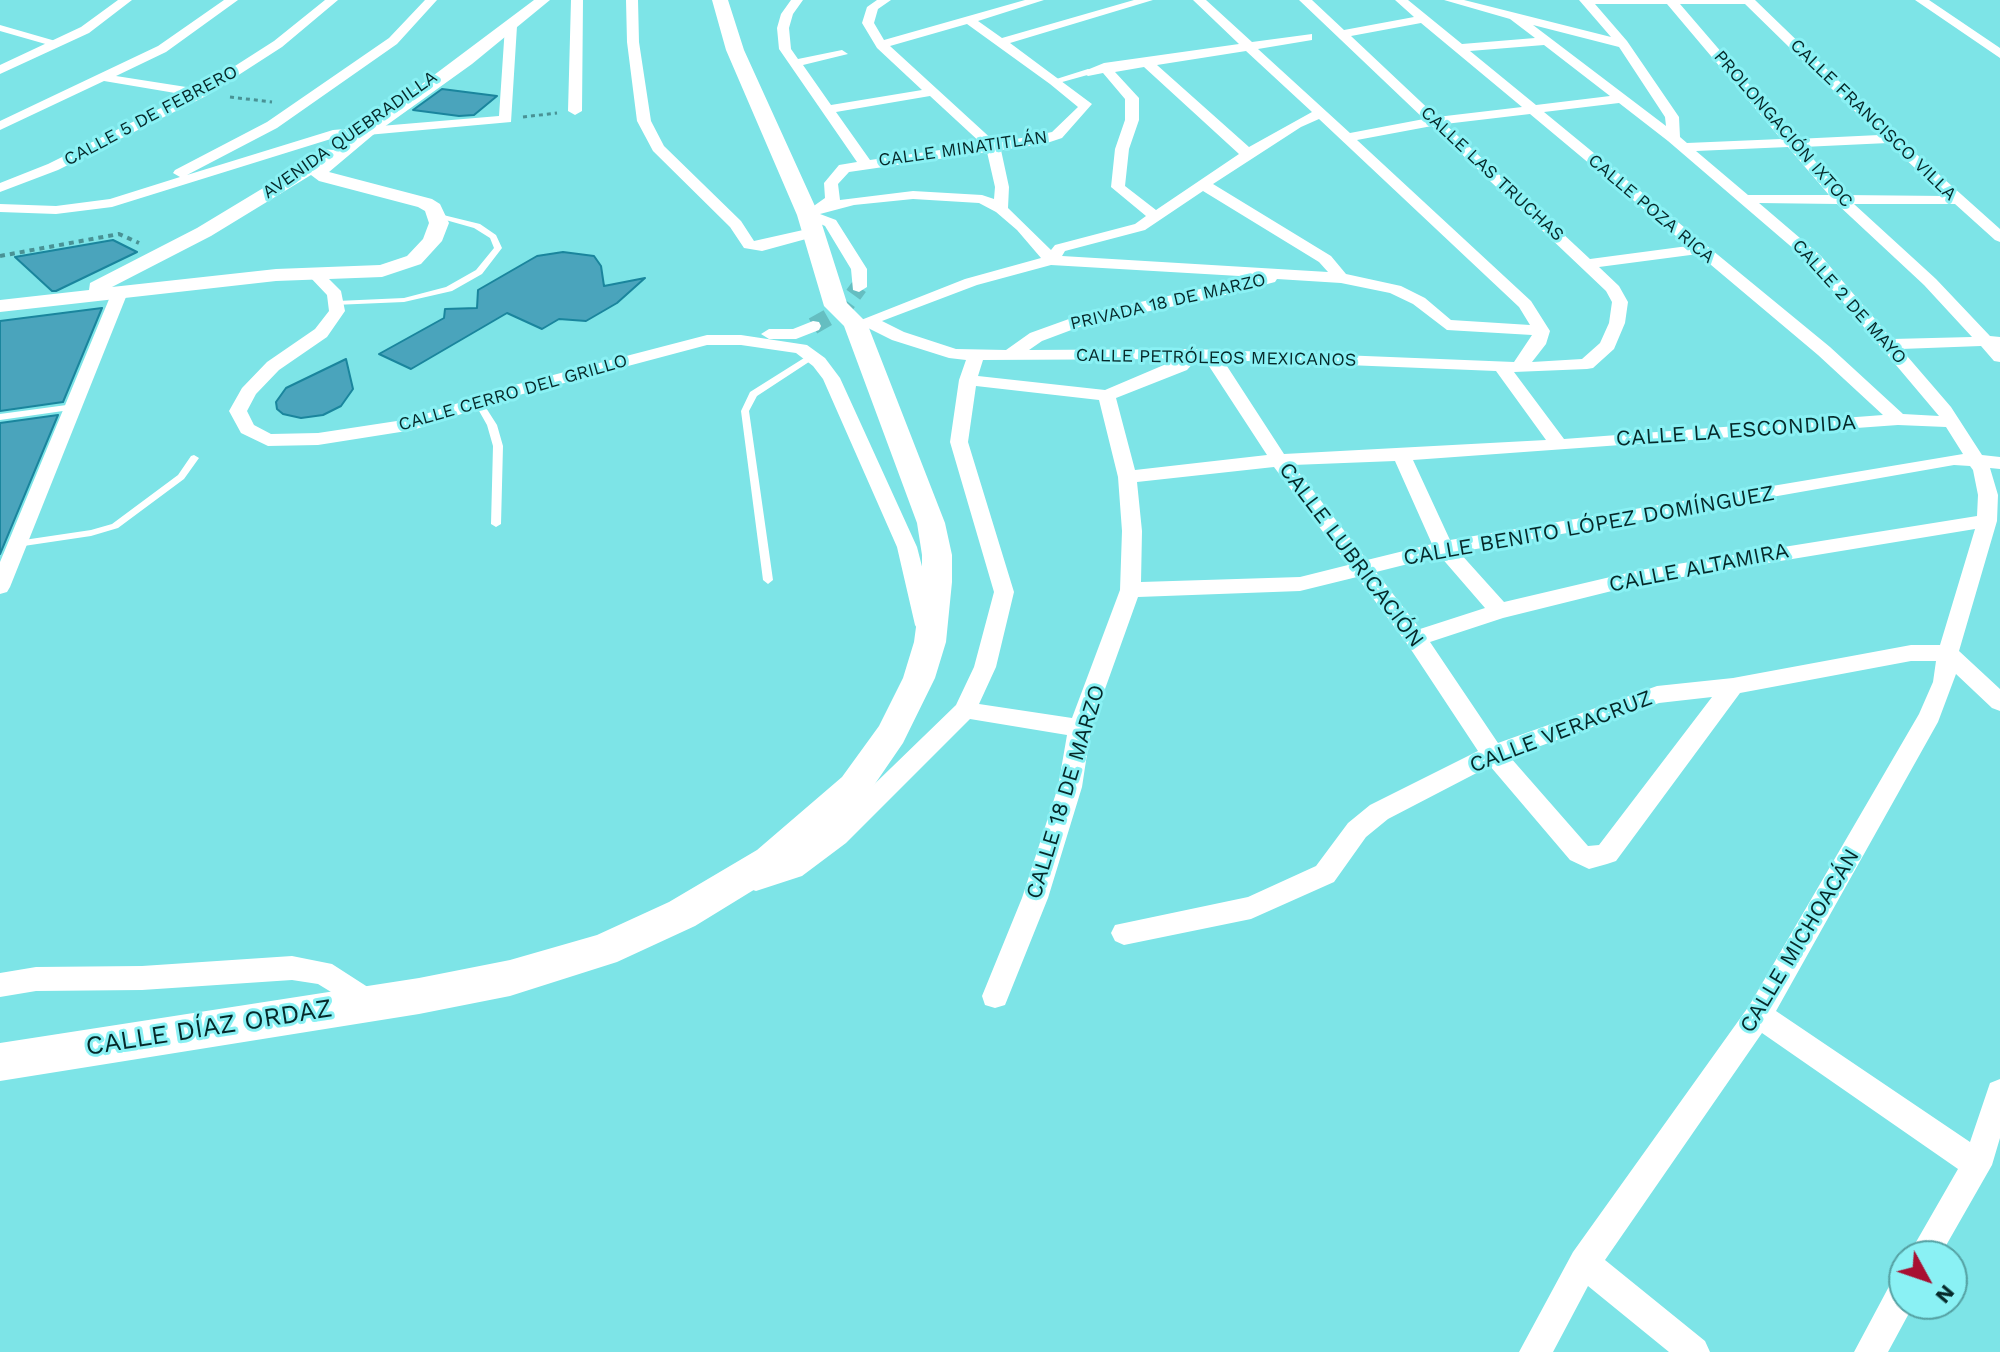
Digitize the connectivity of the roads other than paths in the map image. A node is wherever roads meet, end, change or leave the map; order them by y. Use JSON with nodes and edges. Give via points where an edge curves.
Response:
{"nodes":[{"id":1,"x":126,"y":0,"type":"edge"},
{"id":2,"x":232,"y":0,"type":"edge"},
{"id":3,"x":332,"y":0,"type":"edge"},
{"id":4,"x":431,"y":0,"type":"edge"},
{"id":5,"x":528,"y":0,"type":"edge"},
{"id":6,"x":543,"y":0,"type":"edge"},
{"id":7,"x":577,"y":0,"type":"edge"},
{"id":8,"x":632,"y":0,"type":"edge"},
{"id":9,"x":720,"y":0,"type":"edge"},
{"id":10,"x":885,"y":0,"type":"edge"},
{"id":11,"x":1038,"y":0,"type":"edge"},
{"id":12,"x":1147,"y":0,"type":"edge"},
{"id":13,"x":1199,"y":0,"type":"edge"},
{"id":14,"x":1305,"y":0,"type":"edge"},
{"id":15,"x":1401,"y":0,"type":"edge"},
{"id":16,"x":1450,"y":0,"type":"edge"},
{"id":17,"x":1520,"y":0,"type":"edge"},
{"id":18,"x":1585,"y":0,"type":"edge"},
{"id":19,"x":1670,"y":0,"type":"edge"},
{"id":20,"x":1748,"y":0,"type":"edge"},
{"id":21,"x":1921,"y":0,"type":"edge"},
{"id":22,"x":793,"y":1,"type":"edge"},
{"id":23,"x":1511,"y":16,"type":"junction"},
{"id":24,"x":968,"y":19,"type":"junction"},
{"id":25,"x":1424,"y":19,"type":"junction"},
{"id":26,"x":511,"y":26,"type":"junction"},
{"id":27,"x":0,"y":28,"type":"edge"},
{"id":28,"x":1342,"y":34,"type":"junction"},
{"id":29,"x":1308,"y":37,"type":"dead end"},
{"id":30,"x":1545,"y":41,"type":"junction"},
{"id":31,"x":1001,"y":42,"type":"junction"},
{"id":32,"x":56,"y":44,"type":"junction"},
{"id":33,"x":1623,"y":44,"type":"junction"},
{"id":34,"x":881,"y":45,"type":"junction"},
{"id":35,"x":1249,"y":46,"type":"junction"},
{"id":36,"x":1459,"y":48,"type":"junction"},
{"id":37,"x":842,"y":54,"type":"dead end"},
{"id":38,"x":2000,"y":54,"type":"edge"},
{"id":39,"x":1146,"y":62,"type":"junction"},
{"id":40,"x":795,"y":63,"type":"junction"},
{"id":41,"x":1104,"y":67,"type":"junction"},
{"id":42,"x":0,"y":70,"type":"edge"},
{"id":43,"x":1088,"y":72,"type":"joint"},
{"id":44,"x":106,"y":78,"type":"junction"},
{"id":45,"x":1055,"y":81,"type":"junction"},
{"id":46,"x":932,"y":92,"type":"junction"},
{"id":47,"x":201,"y":93,"type":"junction"},
{"id":48,"x":1620,"y":99,"type":"junction"},
{"id":49,"x":829,"y":109,"type":"junction"},
{"id":50,"x":1531,"y":110,"type":"junction"},
{"id":51,"x":575,"y":111,"type":"road end"},
{"id":52,"x":1321,"y":113,"type":"junction"},
{"id":53,"x":1437,"y":121,"type":"junction"},
{"id":54,"x":0,"y":126,"type":"edge"},
{"id":55,"x":361,"y":131,"type":"junction"},
{"id":56,"x":1346,"y":138,"type":"junction"},
{"id":57,"x":1891,"y":139,"type":"junction"},
{"id":58,"x":1678,"y":142,"type":"junction"},
{"id":59,"x":1793,"y":143,"type":"junction"},
{"id":60,"x":993,"y":147,"type":"junction"},
{"id":61,"x":1248,"y":154,"type":"junction"},
{"id":62,"x":865,"y":163,"type":"junction"},
{"id":63,"x":1204,"y":185,"type":"junction"},
{"id":64,"x":0,"y":188,"type":"edge"},
{"id":65,"x":130,"y":198,"type":"junction"},
{"id":66,"x":1839,"y":198,"type":"junction"},
{"id":67,"x":1743,"y":199,"type":"junction"},
{"id":68,"x":1955,"y":200,"type":"junction"},
{"id":69,"x":0,"y":208,"type":"edge"},
{"id":70,"x":1001,"y":209,"type":"junction"},
{"id":71,"x":438,"y":215,"type":"junction"},
{"id":72,"x":1156,"y":217,"type":"junction"},
{"id":73,"x":810,"y":224,"type":"junction"},
{"id":74,"x":204,"y":232,"type":"junction"},
{"id":75,"x":2000,"y":237,"type":"edge"},
{"id":76,"x":1700,"y":249,"type":"junction"},
{"id":77,"x":176,"y":251,"type":"junction"},
{"id":78,"x":1051,"y":260,"type":"junction"},
{"id":79,"x":1587,"y":264,"type":"junction"},
{"id":80,"x":1288,"y":274,"type":"junction"},
{"id":81,"x":316,"y":275,"type":"junction"},
{"id":82,"x":1341,"y":278,"type":"junction"},
{"id":83,"x":225,"y":280,"type":"junction"},
{"id":84,"x":859,"y":287,"type":"dead end"},
{"id":85,"x":120,"y":292,"type":"junction"},
{"id":86,"x":75,"y":296,"type":"junction"},
{"id":87,"x":337,"y":303,"type":"junction"},
{"id":88,"x":0,"y":306,"type":"edge"},
{"id":89,"x":863,"y":323,"type":"junction"},
{"id":90,"x":813,"y":326,"type":"tunnel mouth"},
{"id":91,"x":1542,"y":331,"type":"junction"},
{"id":92,"x":741,"y":340,"type":"junction"},
{"id":93,"x":1993,"y":341,"type":"edge"},
{"id":94,"x":1888,"y":344,"type":"junction"},
{"id":95,"x":1202,"y":354,"type":"junction"},
{"id":96,"x":976,"y":355,"type":"junction"},
{"id":97,"x":812,"y":356,"type":"junction"},
{"id":98,"x":1008,"y":356,"type":"junction"},
{"id":99,"x":2000,"y":357,"type":"edge"},
{"id":100,"x":1587,"y":364,"type":"joint"},
{"id":101,"x":1510,"y":367,"type":"junction"},
{"id":102,"x":968,"y":380,"type":"junction"},
{"id":103,"x":1107,"y":396,"type":"junction"},
{"id":104,"x":478,"y":402,"type":"junction"},
{"id":105,"x":74,"y":407,"type":"junction"},
{"id":106,"x":0,"y":417,"type":"edge"},
{"id":107,"x":1906,"y":420,"type":"junction"},
{"id":108,"x":1952,"y":422,"type":"junction"},
{"id":109,"x":1559,"y":445,"type":"junction"},
{"id":110,"x":1401,"y":453,"type":"junction"},
{"id":111,"x":194,"y":458,"type":"dead end"},
{"id":112,"x":1279,"y":460,"type":"junction"},
{"id":113,"x":1976,"y":461,"type":"junction"},
{"id":114,"x":2000,"y":463,"type":"edge"},
{"id":115,"x":1127,"y":477,"type":"junction"},
{"id":116,"x":1988,"y":508,"type":"junction"},
{"id":117,"x":496,"y":524,"type":"dead end"},
{"id":118,"x":17,"y":544,"type":"junction"},
{"id":119,"x":1444,"y":548,"type":"junction"},
{"id":120,"x":1365,"y":569,"type":"junction"},
{"id":121,"x":768,"y":580,"type":"dead end"},
{"id":122,"x":0,"y":587,"type":"edge"},
{"id":123,"x":1130,"y":590,"type":"junction"},
{"id":124,"x":1500,"y":611,"type":"junction"},
{"id":125,"x":1416,"y":639,"type":"junction"},
{"id":126,"x":930,"y":642,"type":"junction"},
{"id":127,"x":1948,"y":653,"type":"junction"},
{"id":128,"x":1733,"y":686,"type":"junction"},
{"id":129,"x":2000,"y":702,"type":"edge"},
{"id":130,"x":965,"y":710,"type":"junction"},
{"id":131,"x":1080,"y":728,"type":"junction"},
{"id":132,"x":1493,"y":754,"type":"junction"},
{"id":133,"x":728,"y":888,"type":"junction"},
{"id":134,"x":1124,"y":933,"type":"dead end"},
{"id":135,"x":0,"y":970,"type":"edge"},
{"id":136,"x":36,"y":979,"type":"junction"},
{"id":137,"x":0,"y":985,"type":"edge"},
{"id":138,"x":995,"y":996,"type":"dead end"},
{"id":139,"x":367,"y":1002,"type":"junction"},
{"id":140,"x":1759,"y":1015,"type":"junction"},
{"id":141,"x":0,"y":1062,"type":"edge"},
{"id":142,"x":2000,"y":1093,"type":"edge"},
{"id":143,"x":1972,"y":1172,"type":"junction"},
{"id":144,"x":1932,"y":1240,"type":"edge"},
{"id":145,"x":1584,"y":1263,"type":"junction"},
{"id":146,"x":1888,"y":1319,"type":"edge"},
{"id":147,"x":1535,"y":1352,"type":"edge"},
{"id":148,"x":1694,"y":1352,"type":"edge"},
{"id":149,"x":1870,"y":1352,"type":"edge"}],
"edges":[{"from":1,"to":32,"type":"street"},
{"from":2,"to":44,"type":"street","via":[[183,36]]},
{"from":3,"to":47,"type":"street","name":"CALLE 5 DE FEBRERO","via":[[278,44]]},
{"from":4,"to":65,"type":"street","via":[[393,41],[272,125]]},
{"from":5,"to":55,"type":"street","name":"AVENIDA QUEBRADILLA"},
{"from":6,"to":26,"type":"street","name":"AVENIDA QUEBRADILLA"},
{"from":7,"to":51,"type":"street"},
{"from":8,"to":73,"type":"street","via":[[644,121],[658,148],[736,224],[749,245],[762,246]]},
{"from":9,"to":73,"type":"main road","name":"CALLE DÍAZ ORDAZ","via":[[735,50]]},
{"from":10,"to":34,"type":"street","via":[[873,7],[868,23]]},
{"from":11,"to":24,"type":"street"},
{"from":12,"to":31,"type":"street"},
{"from":13,"to":35,"type":"street"},
{"from":14,"to":28,"type":"street","name":"CALLE LAS TRUCHAS"},
{"from":15,"to":25,"type":"street","name":"CALLE POZA RICA"},
{"from":16,"to":23,"type":"street"},
{"from":17,"to":23,"type":"street"},
{"from":18,"to":19,"type":"street"},
{"from":18,"to":33,"type":"street"},
{"from":19,"to":20,"type":"street"},
{"from":19,"to":59,"type":"street","name":"PROLONGACIÓN IXTOC"},
{"from":20,"to":57,"type":"street","name":"CALLE FRANCISCO VILLA"},
{"from":21,"to":38,"type":"street"},
{"from":22,"to":40,"type":"street","via":[[783,28],[785,49]]},
{"from":23,"to":30,"type":"street","name":"CALLE 2 DE MAYO"},
{"from":23,"to":33,"type":"street"},
{"from":24,"to":31,"type":"street","name":"CALLE MINATITLÁN"},
{"from":24,"to":34,"type":"street"},
{"from":25,"to":28,"type":"street"},
{"from":25,"to":36,"type":"street","name":"CALLE POZA RICA"},
{"from":26,"to":55,"type":"street","name":"AVENIDA QUEBRADILLA"},
{"from":26,"to":55,"type":"street","via":[[506,119]]},
{"from":27,"to":32,"type":"street"},
{"from":28,"to":53,"type":"street","name":"CALLE LAS TRUCHAS"},
{"from":29,"to":35,"type":"street"},
{"from":30,"to":36,"type":"street"},
{"from":30,"to":48,"type":"street","name":"CALLE 2 DE MAYO"},
{"from":31,"to":45,"type":"street","name":"CALLE MINATITLÁN"},
{"from":32,"to":42,"type":"street"},
{"from":33,"to":58,"type":"street","via":[[1672,117]]},
{"from":34,"to":46,"type":"street"},
{"from":35,"to":39,"type":"street"},
{"from":35,"to":52,"type":"street"},
{"from":36,"to":50,"type":"street","name":"CALLE POZA RICA"},
{"from":37,"to":40,"type":"street"},
{"from":39,"to":41,"type":"street"},
{"from":39,"to":61,"type":"street"},
{"from":40,"to":49,"type":"street"},
{"from":41,"to":43,"type":"street"},
{"from":41,"to":72,"type":"street","via":[[1132,98],[1118,187]]},
{"from":43,"to":45,"type":"street"},
{"from":44,"to":47,"type":"street"},
{"from":44,"to":54,"type":"street"},
{"from":45,"to":60,"type":"street","name":"CALLE MINATITLÁN","via":[[1085,104],[1070,124],[1044,140]]},
{"from":46,"to":49,"type":"street"},
{"from":46,"to":60,"type":"street"},
{"from":47,"to":64,"type":"street","name":"CALLE 5 DE FEBRERO"},
{"from":48,"to":50,"type":"street"},
{"from":48,"to":58,"type":"street","name":"CALLE 2 DE MAYO"},
{"from":49,"to":62,"type":"street"},
{"from":50,"to":53,"type":"street"},
{"from":50,"to":76,"type":"street","name":"CALLE POZA RICA"},
{"from":52,"to":56,"type":"street"},
{"from":52,"to":61,"type":"street"},
{"from":53,"to":56,"type":"street"},
{"from":53,"to":79,"type":"street","name":"CALLE LAS TRUCHAS"},
{"from":55,"to":65,"type":"street","via":[[333,134]]},
{"from":55,"to":71,"type":"street","name":"AVENIDA QUEBRADILLA","via":[[318,172],[425,203]]},
{"from":55,"to":74,"type":"street","name":"AVENIDA QUEBRADILLA"},
{"from":56,"to":91,"type":"street","via":[[1525,304]]},
{"from":57,"to":59,"type":"street"},
{"from":57,"to":68,"type":"street","name":"CALLE FRANCISCO VILLA"},
{"from":58,"to":59,"type":"street"},
{"from":58,"to":67,"type":"street","name":"CALLE 2 DE MAYO"},
{"from":59,"to":66,"type":"street","name":"PROLONGACIÓN IXTOC"},
{"from":60,"to":62,"type":"street","name":"CALLE MINATITLÁN"},
{"from":60,"to":70,"type":"street"},
{"from":61,"to":63,"type":"street"},
{"from":62,"to":73,"type":"street","name":"CALLE MINATITLÁN","via":[[840,171],[831,183],[833,200]]},
{"from":63,"to":72,"type":"street"},
{"from":63,"to":82,"type":"street","via":[[1325,259]]},
{"from":65,"to":69,"type":"street","via":[[56,210]]},
{"from":66,"to":67,"type":"street"},
{"from":66,"to":68,"type":"street"},
{"from":66,"to":93,"type":"street","name":"PROLONGACIÓN IXTOC"},
{"from":67,"to":94,"type":"street","name":"CALLE 2 DE MAYO","via":[[1815,259]]},
{"from":68,"to":75,"type":"street","name":"CALLE FRANCISCO VILLA"},
{"from":70,"to":73,"type":"street","via":[[982,199],[913,195],[853,201]]},
{"from":70,"to":78,"type":"street"},
{"from":71,"to":81,"type":"street","via":[[432,241],[414,260],[382,271]]},
{"from":71,"to":87,"type":"lane","via":[[477,226],[493,237],[498,248],[479,272],[449,289],[404,300]]},
{"from":72,"to":78,"type":"street","via":[[1133,230],[1060,248]]},
{"from":73,"to":84,"type":"street","via":[[831,223],[859,269]]},
{"from":73,"to":89,"type":"main road","name":"CALLE DÍAZ ORDAZ","via":[[836,306]]},
{"from":74,"to":77,"type":"street"},
{"from":74,"to":86,"type":"street","name":"AVENIDA QUEBRADILLA"},
{"from":76,"to":79,"type":"street"},
{"from":76,"to":107,"type":"street","name":"CALLE POZA RICA"},
{"from":77,"to":83,"type":"street","via":[[168,261],[175,274]]},
{"from":77,"to":85,"type":"street"},
{"from":78,"to":80,"type":"street"},
{"from":78,"to":89,"type":"street","via":[[971,282]]},
{"from":79,"to":100,"type":"street","name":"CALLE LAS TRUCHAS","via":[[1620,302],[1608,345]]},
{"from":80,"to":82,"type":"street"},
{"from":80,"to":98,"type":"street","name":"PRIVADA 18 DE MARZO","via":[[1086,319],[1036,337]]},
{"from":81,"to":83,"type":"street"},
{"from":81,"to":87,"type":"street"},
{"from":82,"to":91,"type":"street","via":[[1395,289],[1447,325]]},
{"from":83,"to":85,"type":"street"},
{"from":85,"to":86,"type":"street"},
{"from":85,"to":105,"type":"street"},
{"from":86,"to":88,"type":"street"},
{"from":87,"to":104,"type":"street","name":"CALLE CERRO DEL GRILLO","via":[[321,333],[273,366],[242,400],[240,418],[256,435],[268,440],[318,439],[413,424]]},
{"from":89,"to":96,"type":"street","name":"CALLE PETRÓLEOS MEXICANOS","via":[[955,354]]},
{"from":89,"to":126,"type":"main road","name":"CALLE DÍAZ ORDAZ","via":[[931,523],[937,555]]},
{"from":90,"to":92,"type":"street","via":[[796,334]]},
{"from":91,"to":101,"type":"street","via":[[1538,344]]},
{"from":92,"to":97,"type":"street","name":"CALLE CERRO DEL GRILLO","via":[[801,349]]},
{"from":92,"to":104,"type":"street","name":"CALLE CERRO DEL GRILLO","via":[[695,343]]},
{"from":93,"to":94,"type":"street"},
{"from":93,"to":99,"type":"street","name":"PROLONGACIÓN IXTOC"},
{"from":94,"to":108,"type":"street","name":"CALLE 2 DE MAYO"},
{"from":95,"to":98,"type":"street","name":"CALLE PETRÓLEOS MEXICANOS"},
{"from":95,"to":101,"type":"street","name":"CALLE PETRÓLEOS MEXICANOS"},
{"from":95,"to":103,"type":"street"},
{"from":95,"to":112,"type":"street","name":"CALLE LUBRICACIÓN"},
{"from":96,"to":98,"type":"street","name":"CALLE PETRÓLEOS MEXICANOS"},
{"from":96,"to":102,"type":"street"},
{"from":97,"to":121,"type":"lane","via":[[753,394],[745,411]]},
{"from":97,"to":126,"type":"street","via":[[831,378],[907,547]]},
{"from":100,"to":101,"type":"street","name":"CALLE PETRÓLEOS MEXICANOS"},
{"from":101,"to":109,"type":"street"},
{"from":102,"to":103,"type":"street"},
{"from":102,"to":130,"type":"street","via":[[959,442],[1004,592],[985,667]]},
{"from":103,"to":115,"type":"street","name":"CALLE 18 DE MARZO"},
{"from":104,"to":117,"type":"lane","via":[[498,446]]},
{"from":105,"to":106,"type":"lane"},
{"from":105,"to":118,"type":"street"},
{"from":107,"to":108,"type":"street","name":"CALLE LA ESCONDIDA"},
{"from":107,"to":109,"type":"street","name":"CALLE LA ESCONDIDA"},
{"from":108,"to":113,"type":"street","name":"CALLE 2 DE MAYO"},
{"from":109,"to":110,"type":"street","name":"CALLE LA ESCONDIDA"},
{"from":110,"to":112,"type":"street","name":"CALLE LA ESCONDIDA"},
{"from":110,"to":119,"type":"street"},
{"from":111,"to":118,"type":"lane","via":[[181,477],[115,526]]},
{"from":112,"to":115,"type":"street","name":"CALLE LA ESCONDIDA"},
{"from":112,"to":120,"type":"street","name":"CALLE LUBRICACIÓN"},
{"from":113,"to":114,"type":"street","name":"CALLE BENITO LÓPEZ DOMÍNGUEZ"},
{"from":113,"to":116,"type":"street","name":"CALLE 2 DE MAYO"},
{"from":113,"to":119,"type":"street","name":"CALLE BENITO LÓPEZ DOMÍNGUEZ","via":[[1954,459]]},
{"from":115,"to":123,"type":"street","name":"CALLE 18 DE MARZO"},
{"from":116,"to":124,"type":"street","name":"CALLE ALTAMIRA","via":[[1845,541],[1640,577]]},
{"from":116,"to":127,"type":"street","name":"CALLE MICHOACÁN"},
{"from":118,"to":122,"type":"street"},
{"from":119,"to":120,"type":"street","name":"CALLE BENITO LÓPEZ DOMÍNGUEZ"},
{"from":119,"to":124,"type":"street"},
{"from":120,"to":123,"type":"street","name":"CALLE BENITO LÓPEZ DOMÍNGUEZ","via":[[1300,584]]},
{"from":120,"to":125,"type":"street","name":"CALLE LUBRICACIÓN"},
{"from":123,"to":131,"type":"street","name":"CALLE 18 DE MARZO"},
{"from":124,"to":125,"type":"street","name":"CALLE ALTAMIRA"},
{"from":125,"to":132,"type":"street","name":"CALLE LUBRICACIÓN"},
{"from":126,"to":133,"type":"main road","name":"CALLE DÍAZ ORDAZ","via":[[906,707],[854,787],[801,837]]},
{"from":127,"to":128,"type":"street","name":"CALLE VERACRUZ","via":[[1911,653]]},
{"from":127,"to":129,"type":"street"},
{"from":127,"to":140,"type":"street","name":"CALLE MICHOACÁN","via":[[1944,682],[1930,716]]},
{"from":128,"to":132,"type":"street","name":"CALLE VERACRUZ","via":[[1657,695]]},
{"from":128,"to":132,"type":"street","name":"CALLE LUBRICACIÓN","via":[[1607,854],[1589,858],[1579,853]]},
{"from":130,"to":131,"type":"street"},
{"from":130,"to":133,"type":"street","via":[[837,836],[793,868]]},
{"from":131,"to":138,"type":"street","name":"CALLE 18 DE MARZO","via":[[1070,787],[1035,898]]},
{"from":132,"to":134,"type":"street","name":"CALLE VERACRUZ","via":[[1379,812],[1357,830],[1325,874],[1251,908]]},
{"from":133,"to":139,"type":"main road","name":"CALLE DÍAZ ORDAZ","via":[[645,934],[604,950],[510,978]]},
{"from":135,"to":136,"type":"street"},
{"from":136,"to":137,"type":"street"},
{"from":136,"to":139,"type":"street","via":[[292,968],[323,973]]},
{"from":139,"to":141,"type":"main road","name":"CALLE DÍAZ ORDAZ"},
{"from":140,"to":143,"type":"street"},
{"from":140,"to":145,"type":"street","name":"CALLE MICHOACÁN"},
{"from":142,"to":143,"type":"street"},
{"from":143,"to":144,"type":"street"},
{"from":145,"to":147,"type":"street","name":"CALLE MICHOACÁN"},
{"from":145,"to":148,"type":"street"},
{"from":146,"to":149,"type":"street"}]}
